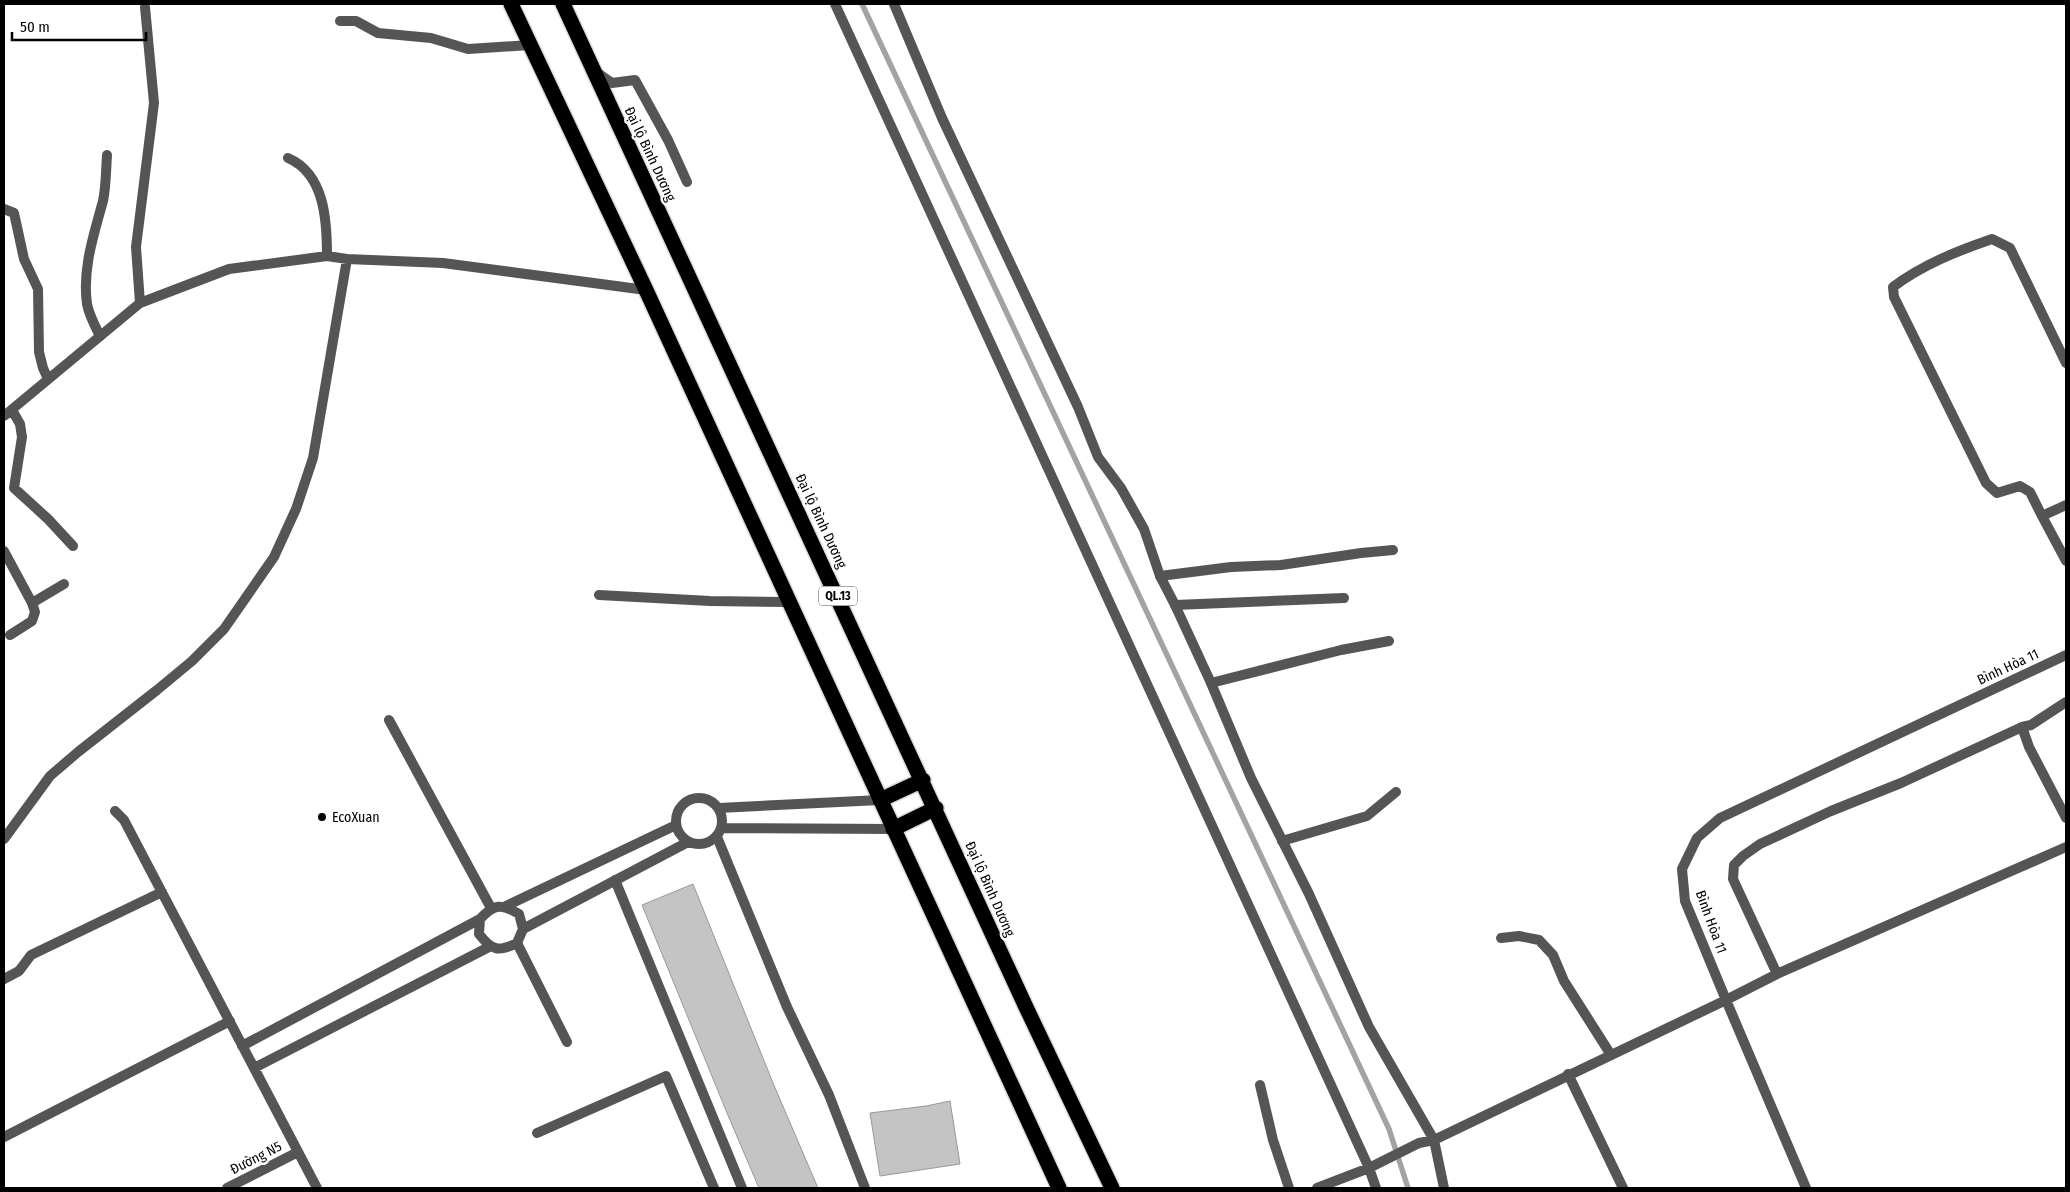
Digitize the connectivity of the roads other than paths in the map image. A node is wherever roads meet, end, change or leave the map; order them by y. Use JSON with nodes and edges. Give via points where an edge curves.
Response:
{"nodes":[{"id":1,"x":511,"y":4,"type":"edge"},
{"id":2,"x":564,"y":4,"type":"edge"},
{"id":3,"x":835,"y":4,"type":"edge"},
{"id":4,"x":894,"y":4,"type":"edge"},
{"id":5,"x":145,"y":6,"type":"dead end"},
{"id":6,"x":340,"y":21,"type":"dead end"},
{"id":7,"x":530,"y":45,"type":"junction"},
{"id":8,"x":594,"y":70,"type":"junction"},
{"id":9,"x":107,"y":155,"type":"dead end"},
{"id":10,"x":288,"y":158,"type":"dead end"},
{"id":11,"x":687,"y":182,"type":"dead end"},
{"id":12,"x":4,"y":209,"type":"edge"},
{"id":13,"x":327,"y":256,"type":"junction"},
{"id":14,"x":348,"y":259,"type":"junction"},
{"id":15,"x":646,"y":290,"type":"junction"},
{"id":16,"x":140,"y":303,"type":"junction"},
{"id":17,"x":100,"y":336,"type":"junction"},
{"id":18,"x":2066,"y":363,"type":"edge"},
{"id":19,"x":48,"y":379,"type":"junction"},
{"id":20,"x":8,"y":413,"type":"edge"},
{"id":21,"x":14,"y":488,"type":"junction"},
{"id":22,"x":4,"y":491,"type":"edge"},
{"id":23,"x":2066,"y":505,"type":"edge"},
{"id":24,"x":2042,"y":516,"type":"junction"},
{"id":25,"x":72,"y":546,"type":"dead end"},
{"id":26,"x":4,"y":550,"type":"edge"},
{"id":27,"x":1393,"y":550,"type":"dead end"},
{"id":28,"x":2066,"y":561,"type":"edge"},
{"id":29,"x":1160,"y":576,"type":"junction"},
{"id":30,"x":64,"y":584,"type":"dead end"},
{"id":31,"x":599,"y":594,"type":"dead end"},
{"id":32,"x":1344,"y":598,"type":"dead end"},
{"id":33,"x":789,"y":602,"type":"junction"},
{"id":34,"x":32,"y":603,"type":"junction"},
{"id":35,"x":1175,"y":605,"type":"junction"},
{"id":36,"x":10,"y":635,"type":"dead end"},
{"id":37,"x":1389,"y":641,"type":"dead end"},
{"id":38,"x":2066,"y":654,"type":"edge"},
{"id":39,"x":1211,"y":683,"type":"junction"},
{"id":40,"x":2066,"y":702,"type":"edge"},
{"id":41,"x":389,"y":720,"type":"dead end"},
{"id":42,"x":2022,"y":727,"type":"junction"},
{"id":43,"x":923,"y":780,"type":"junction"},
{"id":44,"x":1396,"y":792,"type":"dead end"},
{"id":45,"x":880,"y":800,"type":"junction"},
{"id":46,"x":719,"y":808,"type":"junction"},
{"id":47,"x":936,"y":808,"type":"junction"},
{"id":48,"x":115,"y":811,"type":"dead end"},
{"id":49,"x":2066,"y":818,"type":"edge"},
{"id":50,"x":676,"y":824,"type":"junction"},
{"id":51,"x":893,"y":828,"type":"junction"},
{"id":52,"x":719,"y":833,"type":"junction"},
{"id":53,"x":4,"y":839,"type":"edge"},
{"id":54,"x":1282,"y":841,"type":"junction"},
{"id":55,"x":688,"y":842,"type":"junction"},
{"id":56,"x":2066,"y":847,"type":"edge"},
{"id":57,"x":615,"y":880,"type":"junction"},
{"id":58,"x":162,"y":892,"type":"junction"},
{"id":59,"x":506,"y":906,"type":"junction"},
{"id":60,"x":491,"y":908,"type":"junction"},
{"id":61,"x":480,"y":919,"type":"junction"},
{"id":62,"x":523,"y":929,"type":"junction"},
{"id":63,"x":1502,"y":938,"type":"dead end"},
{"id":64,"x":517,"y":943,"type":"junction"},
{"id":65,"x":489,"y":946,"type":"junction"},
{"id":66,"x":1777,"y":974,"type":"junction"},
{"id":67,"x":4,"y":979,"type":"edge"},
{"id":68,"x":1726,"y":1000,"type":"junction"},
{"id":69,"x":230,"y":1021,"type":"junction"},
{"id":70,"x":568,"y":1042,"type":"dead end"},
{"id":71,"x":242,"y":1046,"type":"junction"},
{"id":72,"x":1611,"y":1055,"type":"junction"},
{"id":73,"x":254,"y":1068,"type":"junction"},
{"id":74,"x":1568,"y":1074,"type":"junction"},
{"id":75,"x":1260,"y":1084,"type":"dead end"},
{"id":76,"x":537,"y":1132,"type":"dead end"},
{"id":77,"x":4,"y":1137,"type":"edge"},
{"id":78,"x":1434,"y":1140,"type":"junction"},
{"id":79,"x":298,"y":1152,"type":"junction"},
{"id":80,"x":1370,"y":1168,"type":"junction"},
{"id":81,"x":228,"y":1188,"type":"edge"},
{"id":82,"x":317,"y":1188,"type":"edge"},
{"id":83,"x":714,"y":1188,"type":"edge"},
{"id":84,"x":742,"y":1188,"type":"edge"},
{"id":85,"x":865,"y":1188,"type":"edge"},
{"id":86,"x":1059,"y":1188,"type":"edge"},
{"id":87,"x":1112,"y":1188,"type":"edge"},
{"id":88,"x":1289,"y":1188,"type":"edge"},
{"id":89,"x":1317,"y":1188,"type":"edge"},
{"id":90,"x":1376,"y":1188,"type":"edge"},
{"id":91,"x":1444,"y":1188,"type":"edge"},
{"id":92,"x":1623,"y":1188,"type":"edge"},
{"id":93,"x":1806,"y":1188,"type":"edge"}],
"edges":[{"from":1,"to":7,"type":"highway"},
{"from":2,"to":8,"type":"highway","name":"Đại lộ Bình Dương","number":"QL.13"},
{"from":3,"to":80,"type":"street"},
{"from":4,"to":29,"type":"street","via":[[942,118],[1078,407],[1098,457],[1121,488],[1144,529]]},
{"from":5,"to":16,"type":"street","via":[[154,103],[136,247]]},
{"from":6,"to":7,"type":"street","via":[[356,21],[378,33],[431,38],[468,49]]},
{"from":7,"to":15,"type":"highway"},
{"from":8,"to":11,"type":"street","via":[[612,83],[635,80]]},
{"from":8,"to":43,"type":"highway","name":"Đại lộ Bình Dương","number":"QL.13"},
{"from":9,"to":17,"type":"street","via":[[103,199],[91,242],[87,280],[90,317]]},
{"from":10,"to":13,"type":"street","via":[[299,162],[315,183],[327,228]]},
{"from":12,"to":19,"type":"street","via":[[14,213],[24,259],[38,289],[39,352]]},
{"from":13,"to":14,"type":"street"},
{"from":13,"to":16,"type":"street","via":[[229,269]]},
{"from":14,"to":15,"type":"street","via":[[443,263]]},
{"from":14,"to":53,"type":"street","via":[[313,458],[296,509],[274,557],[224,629],[192,661],[50,776]]},
{"from":15,"to":33,"type":"highway"},
{"from":16,"to":17,"type":"street"},
{"from":17,"to":19,"type":"street"},
{"from":18,"to":24,"type":"street","via":[[2010,248],[1992,238],[1911,273],[1893,287],[1894,297],[1986,484],[1997,493],[2020,486],[2030,492]]},
{"from":19,"to":20,"type":"street"},
{"from":20,"to":21,"type":"street","via":[[20,424],[22,437]]},
{"from":21,"to":22,"type":"street"},
{"from":21,"to":25,"type":"street"},
{"from":23,"to":24,"type":"street"},
{"from":24,"to":28,"type":"street"},
{"from":26,"to":34,"type":"street"},
{"from":27,"to":29,"type":"street"},
{"from":29,"to":35,"type":"street"},
{"from":30,"to":34,"type":"street"},
{"from":31,"to":33,"type":"street"},
{"from":32,"to":35,"type":"street"},
{"from":33,"to":45,"type":"highway"},
{"from":34,"to":36,"type":"street","via":[[35,612],[32,621]]},
{"from":35,"to":39,"type":"street"},
{"from":37,"to":39,"type":"street"},
{"from":38,"to":68,"type":"street","name":"Bình Hòa 11","via":[[1720,818],[1697,838],[1682,869],[1685,901]]},
{"from":39,"to":54,"type":"street","via":[[1250,778]]},
{"from":40,"to":42,"type":"street","via":[[2031,725]]},
{"from":41,"to":60,"type":"street"},
{"from":42,"to":49,"type":"street"},
{"from":42,"to":66,"type":"street","via":[[1760,844],[1734,865],[1733,879]]},
{"from":43,"to":45,"type":"highway"},
{"from":43,"to":47,"type":"highway","name":"Đại lộ Bình Dương","number":"QL.13"},
{"from":44,"to":54,"type":"street","via":[[1367,816]]},
{"from":45,"to":46,"type":"street"},
{"from":45,"to":51,"type":"highway"},
{"from":46,"to":50,"type":"street","via":[[709,800],[697,798],[686,802],[678,812]]},
{"from":46,"to":52,"type":"street"},
{"from":47,"to":51,"type":"highway"},
{"from":47,"to":87,"type":"highway","name":"Đại lộ Bình Dương","number":"QL.13"},
{"from":48,"to":58,"type":"street","via":[[124,820]]},
{"from":50,"to":55,"type":"street"},
{"from":50,"to":59,"type":"street"},
{"from":51,"to":52,"type":"street"},
{"from":51,"to":86,"type":"highway"},
{"from":52,"to":55,"type":"street","via":[[703,844]]},
{"from":52,"to":85,"type":"street"},
{"from":54,"to":78,"type":"street","via":[[1369,1027]]},
{"from":55,"to":57,"type":"street"},
{"from":56,"to":66,"type":"street"},
{"from":57,"to":62,"type":"street"},
{"from":57,"to":84,"type":"street"},
{"from":58,"to":67,"type":"street","via":[[31,955],[18,971]]},
{"from":58,"to":69,"type":"street"},
{"from":59,"to":60,"type":"street"},
{"from":59,"to":62,"type":"street","via":[[519,914]]},
{"from":60,"to":61,"type":"street"},
{"from":61,"to":65,"type":"street","via":[[480,934]]},
{"from":61,"to":71,"type":"street"},
{"from":62,"to":64,"type":"street"},
{"from":63,"to":72,"type":"street","via":[[1519,936],[1539,940],[1553,956],[1564,981]]},
{"from":64,"to":65,"type":"street","via":[[504,950]]},
{"from":64,"to":70,"type":"street"},
{"from":65,"to":73,"type":"street"},
{"from":66,"to":68,"type":"street"},
{"from":68,"to":72,"type":"street"},
{"from":68,"to":93,"type":"street","name":"Bình Hòa 11"},
{"from":69,"to":71,"type":"street"},
{"from":69,"to":77,"type":"street"},
{"from":71,"to":73,"type":"street"},
{"from":72,"to":74,"type":"street"},
{"from":73,"to":79,"type":"street"},
{"from":74,"to":78,"type":"street"},
{"from":74,"to":92,"type":"street"},
{"from":75,"to":88,"type":"street","via":[[1273,1140]]},
{"from":76,"to":83,"type":"street","via":[[666,1076]]},
{"from":78,"to":80,"type":"street"},
{"from":78,"to":91,"type":"street"},
{"from":79,"to":81,"type":"street","name":"Đường N5"},
{"from":79,"to":82,"type":"street"},
{"from":80,"to":89,"type":"street"},
{"from":80,"to":90,"type":"street"}]}
